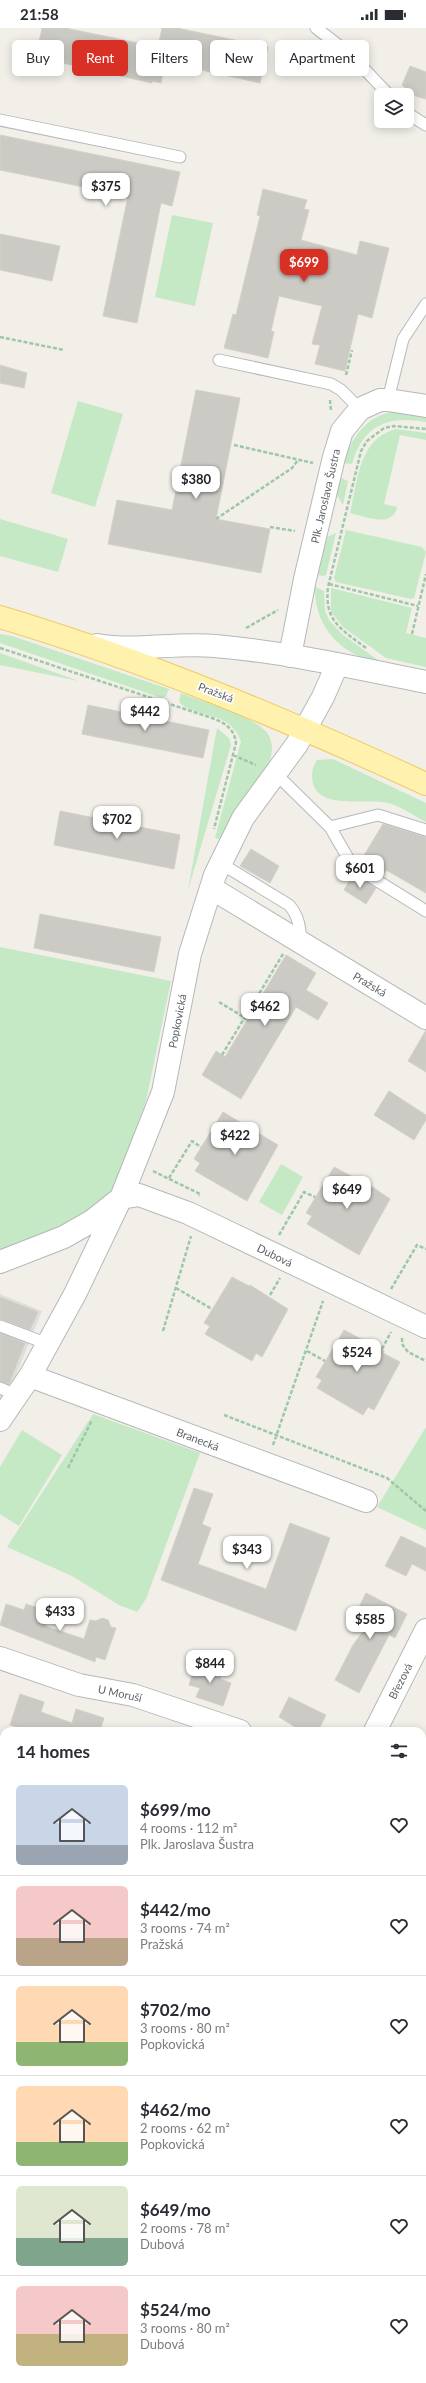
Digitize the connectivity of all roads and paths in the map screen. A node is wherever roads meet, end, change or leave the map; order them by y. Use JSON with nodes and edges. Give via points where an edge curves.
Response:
{"nodes":[{"id":1,"x":316,"y":28,"type":"edge"},
{"id":2,"x":382,"y":88,"type":"edge"},
{"id":3,"x":414,"y":117,"type":"edge"},
{"id":4,"x":0,"y":120,"type":"edge"},
{"id":5,"x":426,"y":125,"type":"edge"},
{"id":6,"x":180,"y":157,"type":"dead end"},
{"id":7,"x":426,"y":304,"type":"edge"},
{"id":8,"x":0,"y":336,"type":"edge"},
{"id":9,"x":64,"y":350,"type":"dead end"},
{"id":10,"x":219,"y":360,"type":"dead end"},
{"id":11,"x":327,"y":397,"type":"dead end"},
{"id":12,"x":388,"y":400,"type":"junction"},
{"id":13,"x":426,"y":406,"type":"edge"},
{"id":14,"x":360,"y":409,"type":"junction"},
{"id":15,"x":329,"y":418,"type":"dead end"},
{"id":16,"x":426,"y":429,"type":"edge"},
{"id":17,"x":234,"y":445,"type":"dead end"},
{"id":18,"x":298,"y":460,"type":"junction"},
{"id":19,"x":331,"y":467,"type":"junction"},
{"id":20,"x":354,"y":473,"type":"junction"},
{"id":21,"x":216,"y":519,"type":"dead end"},
{"id":22,"x":270,"y":527,"type":"dead end"},
{"id":23,"x":315,"y":536,"type":"junction"},
{"id":24,"x":426,"y":574,"type":"edge"},
{"id":25,"x":305,"y":578,"type":"junction"},
{"id":26,"x":329,"y":584,"type":"junction"},
{"id":27,"x":283,"y":606,"type":"dead end"},
{"id":28,"x":418,"y":606,"type":"junction"},
{"id":29,"x":0,"y":617,"type":"edge"},
{"id":30,"x":241,"y":631,"type":"dead end"},
{"id":31,"x":412,"y":634,"type":"dead end"},
{"id":32,"x":71,"y":640,"type":"junction"},
{"id":33,"x":0,"y":648,"type":"edge"},
{"id":34,"x":372,"y":652,"type":"dead end"},
{"id":35,"x":290,"y":656,"type":"junction"},
{"id":36,"x":337,"y":665,"type":"junction"},
{"id":37,"x":426,"y":682,"type":"edge"},
{"id":38,"x":306,"y":728,"type":"junction"},
{"id":39,"x":233,"y":755,"type":"junction"},
{"id":40,"x":275,"y":773,"type":"junction"},
{"id":41,"x":426,"y":784,"type":"edge"},
{"id":42,"x":330,"y":827,"type":"junction"},
{"id":43,"x":426,"y":830,"type":"edge"},
{"id":44,"x":213,"y":832,"type":"dead end"},
{"id":45,"x":220,"y":863,"type":"junction"},
{"id":46,"x":211,"y":888,"type":"junction"},
{"id":47,"x":426,"y":910,"type":"edge"},
{"id":48,"x":293,"y":946,"type":"junction"},
{"id":49,"x":219,"y":1002,"type":"dead end"},
{"id":50,"x":426,"y":1018,"type":"edge"},
{"id":51,"x":246,"y":1019,"type":"junction"},
{"id":52,"x":222,"y":1055,"type":"dead end"},
{"id":53,"x":201,"y":1147,"type":"dead end"},
{"id":54,"x":169,"y":1178,"type":"dead end"},
{"id":55,"x":121,"y":1198,"type":"junction"},
{"id":56,"x":315,"y":1198,"type":"dead end"},
{"id":57,"x":195,"y":1216,"type":"junction"},
{"id":58,"x":278,"y":1238,"type":"dead end"},
{"id":59,"x":0,"y":1262,"type":"edge"},
{"id":60,"x":330,"y":1281,"type":"junction"},
{"id":61,"x":176,"y":1288,"type":"junction"},
{"id":62,"x":212,"y":1309,"type":"dead end"},
{"id":63,"x":0,"y":1326,"type":"edge"},
{"id":64,"x":426,"y":1327,"type":"edge"},
{"id":65,"x":163,"y":1331,"type":"dead end"},
{"id":66,"x":48,"y":1344,"type":"junction"},
{"id":67,"x":307,"y":1351,"type":"junction"},
{"id":68,"x":325,"y":1361,"type":"dead end"},
{"id":69,"x":30,"y":1376,"type":"junction"},
{"id":70,"x":9,"y":1391,"type":"edge"},
{"id":71,"x":224,"y":1415,"type":"dead end"},
{"id":72,"x":94,"y":1417,"type":"dead end"},
{"id":73,"x":0,"y":1420,"type":"edge"},
{"id":74,"x":277,"y":1435,"type":"junction"},
{"id":75,"x":266,"y":1464,"type":"junction"},
{"id":76,"x":68,"y":1468,"type":"dead end"},
{"id":77,"x":366,"y":1501,"type":"dead end"},
{"id":78,"x":426,"y":1511,"type":"edge"},
{"id":79,"x":426,"y":1630,"type":"edge"},
{"id":80,"x":0,"y":1658,"type":"edge"},
{"id":81,"x":214,"y":1726,"type":"edge"},
{"id":82,"x":377,"y":1727,"type":"edge"}],
"edges":[{"from":1,"to":2,"type":"lane","via":[[350,54]]},
{"from":3,"to":5,"type":"lane"},
{"from":4,"to":6,"type":"lane"},
{"from":7,"to":12,"type":"lane","via":[[403,339]]},
{"from":8,"to":9,"type":"path"},
{"from":10,"to":14,"type":"lane","via":[[331,384]]},
{"from":11,"to":15,"type":"path","via":[[331,406]]},
{"from":12,"to":13,"type":"street","name":"Plk. Jaroslava Šustra"},
{"from":12,"to":14,"type":"street","name":"Plk. Jaroslava Šustra","via":[[368,404]]},
{"from":14,"to":19,"type":"street","name":"Plk. Jaroslava Šustra","via":[[342,431]]},
{"from":16,"to":20,"type":"path","via":[[400,426],[384,428],[367,441]]},
{"from":17,"to":18,"type":"path"},
{"from":18,"to":19,"type":"path"},
{"from":18,"to":21,"type":"path","via":[[292,468]]},
{"from":19,"to":20,"type":"path"},
{"from":19,"to":23,"type":"street","name":"Plk. Jaroslava Šustra"},
{"from":20,"to":26,"type":"path"},
{"from":22,"to":23,"type":"path"},
{"from":23,"to":25,"type":"street","name":"Plk. Jaroslava Šustra"},
{"from":24,"to":28,"type":"path"},
{"from":25,"to":26,"type":"path"},
{"from":25,"to":35,"type":"street","name":"Plk. Jaroslava Šustra"},
{"from":26,"to":28,"type":"path"},
{"from":26,"to":34,"type":"path","via":[[327,608],[331,618],[340,629]]},
{"from":27,"to":30,"type":"path"},
{"from":28,"to":31,"type":"path"},
{"from":29,"to":32,"type":"main road","name":"Pražská"},
{"from":32,"to":35,"type":"street","via":[[113,647],[185,644],[216,646]]},
{"from":32,"to":38,"type":"main road","name":"Pražská","via":[[180,678]]},
{"from":33,"to":39,"type":"path","via":[[221,722],[235,735]]},
{"from":35,"to":36,"type":"street"},
{"from":36,"to":37,"type":"street"},
{"from":36,"to":38,"type":"street","name":"Popkovická"},
{"from":38,"to":40,"type":"street","name":"Popkovická"},
{"from":38,"to":41,"type":"main road","name":"Pražská"},
{"from":39,"to":40,"type":"path"},
{"from":39,"to":44,"type":"path"},
{"from":40,"to":42,"type":"lane"},
{"from":40,"to":45,"type":"street","name":"Popkovická","via":[[243,818]]},
{"from":42,"to":43,"type":"lane","via":[[378,815]]},
{"from":42,"to":47,"type":"lane","via":[[352,865]]},
{"from":45,"to":46,"type":"street","name":"Popkovická"},
{"from":45,"to":48,"type":"lane","via":[[289,905],[296,912],[299,920]]},
{"from":46,"to":48,"type":"street","name":"Pražská"},
{"from":46,"to":55,"type":"street","name":"Popkovická","via":[[190,954],[163,1092]]},
{"from":48,"to":50,"type":"street","name":"Pražská"},
{"from":48,"to":51,"type":"path"},
{"from":49,"to":51,"type":"path"},
{"from":51,"to":52,"type":"path"},
{"from":53,"to":54,"type":"path","via":[[192,1141]]},
{"from":55,"to":57,"type":"street","name":"Dubová","via":[[139,1195]]},
{"from":55,"to":59,"type":"street","name":"Popkovická","via":[[102,1214],[64,1238]]},
{"from":55,"to":66,"type":"street"},
{"from":56,"to":58,"type":"path","via":[[304,1192]]},
{"from":57,"to":60,"type":"street","name":"Dubová"},
{"from":57,"to":61,"type":"path"},
{"from":60,"to":64,"type":"street","name":"Dubová"},
{"from":60,"to":67,"type":"path"},
{"from":61,"to":62,"type":"path"},
{"from":61,"to":65,"type":"path"},
{"from":63,"to":66,"type":"lane"},
{"from":66,"to":69,"type":"street"},
{"from":67,"to":68,"type":"path"},
{"from":67,"to":74,"type":"path"},
{"from":69,"to":70,"type":"street"},
{"from":69,"to":75,"type":"street","name":"Branecká"},
{"from":70,"to":73,"type":"street"},
{"from":71,"to":74,"type":"path"},
{"from":72,"to":76,"type":"path"},
{"from":74,"to":75,"type":"path"},
{"from":74,"to":78,"type":"path","via":[[387,1478]]},
{"from":75,"to":77,"type":"street","name":"Branecká"},
{"from":79,"to":82,"type":"street","name":"Březová"},
{"from":80,"to":81,"type":"street","name":"U Moruší","via":[[79,1685],[133,1695]]}]}
